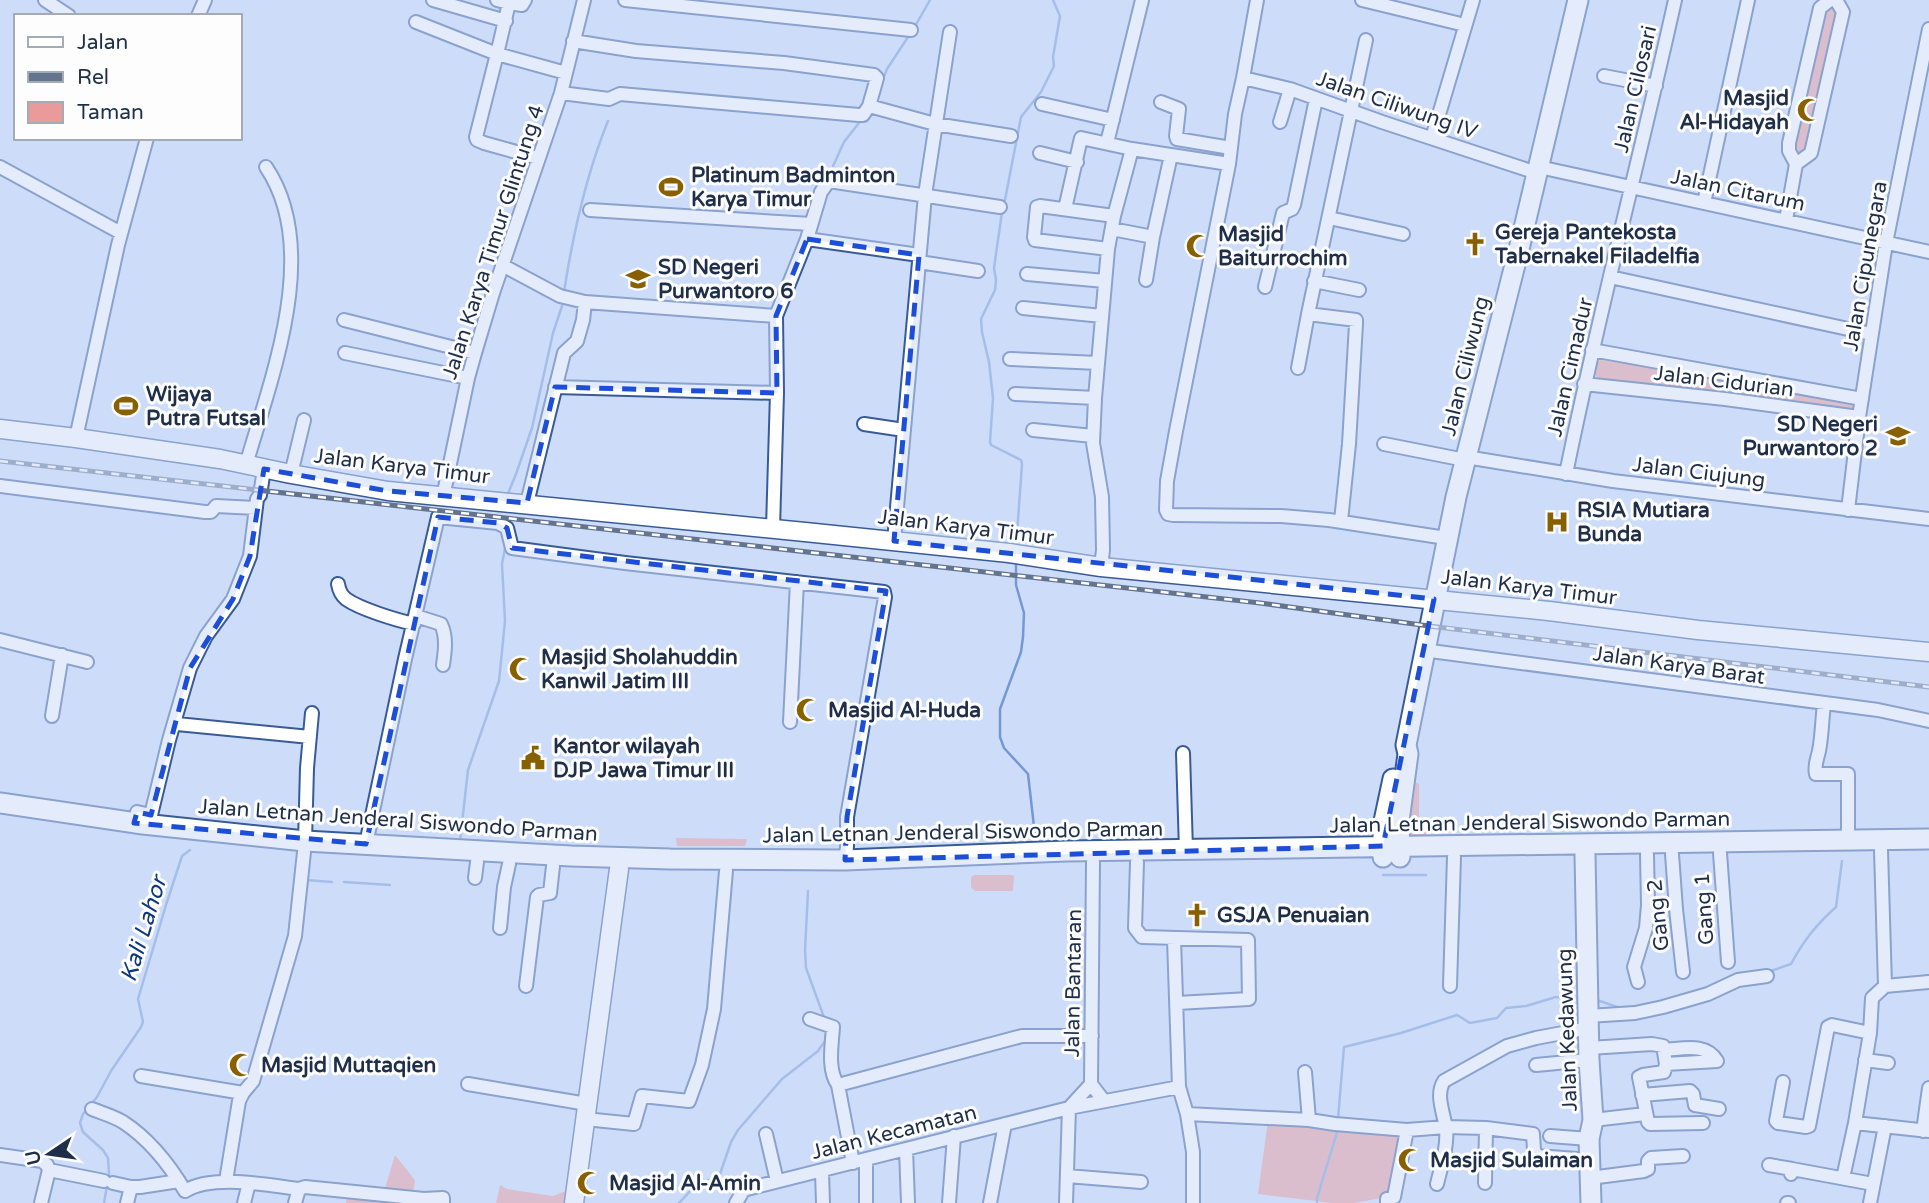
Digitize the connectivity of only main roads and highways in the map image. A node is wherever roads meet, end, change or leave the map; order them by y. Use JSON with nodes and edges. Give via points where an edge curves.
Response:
{"nodes":[{"id":1,"x":1578,"y":0,"type":"edge"},
{"id":2,"x":0,"y":803,"type":"edge"},
{"id":3,"x":0,"y":815,"type":"edge"},
{"id":4,"x":1929,"y":839,"type":"edge"},
{"id":5,"x":304,"y":846,"type":"junction"},
{"id":6,"x":1929,"y":849,"type":"edge"},
{"id":7,"x":1391,"y":852,"type":"junction"},
{"id":8,"x":1585,"y":855,"type":"junction"},
{"id":9,"x":954,"y":861,"type":"junction"},
{"id":10,"x":879,"y":864,"type":"junction"},
{"id":11,"x":1591,"y":1203,"type":"edge"}],
"edges":[{"from":1,"to":7,"type":"main road","name":"Jalan Ciliwung","via":[[1446,538],[1406,745],[1399,750],[1383,823]]},
{"from":2,"to":5,"type":"main road","name":"Jalan Letnan Jenderal Siswondo Parman","via":[[142,819]]},
{"from":3,"to":5,"type":"main road","name":"Jalan Letnan Jenderal Siswondo Parman","via":[[173,838]]},
{"from":4,"to":7,"type":"main road","name":"Jalan Letnan Jenderal Siswondo Parman"},
{"from":5,"to":10,"type":"main road","name":"Jalan Letnan Jenderal Siswondo Parman","via":[[366,844],[631,858]]},
{"from":5,"to":10,"type":"main road","name":"Jalan Letnan Jenderal Siswondo Parman","via":[[476,870],[509,864],[726,871]]},
{"from":6,"to":8,"type":"main road","name":"Jalan Letnan Jenderal Siswondo Parman"},
{"from":7,"to":8,"type":"main road","name":"Jalan Letnan Jenderal Siswondo Parman","via":[[1454,858]]},
{"from":7,"to":9,"type":"main road","name":"Jalan Letnan Jenderal Siswondo Parman","via":[[1136,862]]},
{"from":7,"to":9,"type":"main road","name":"Jalan Letnan Jenderal Siswondo Parman","via":[[1066,851]]},
{"from":8,"to":11,"type":"main road","name":"Jalan Kedawung"},
{"from":9,"to":10,"type":"main road","name":"Jalan Letnan Jenderal Siswondo Parman"}]}
